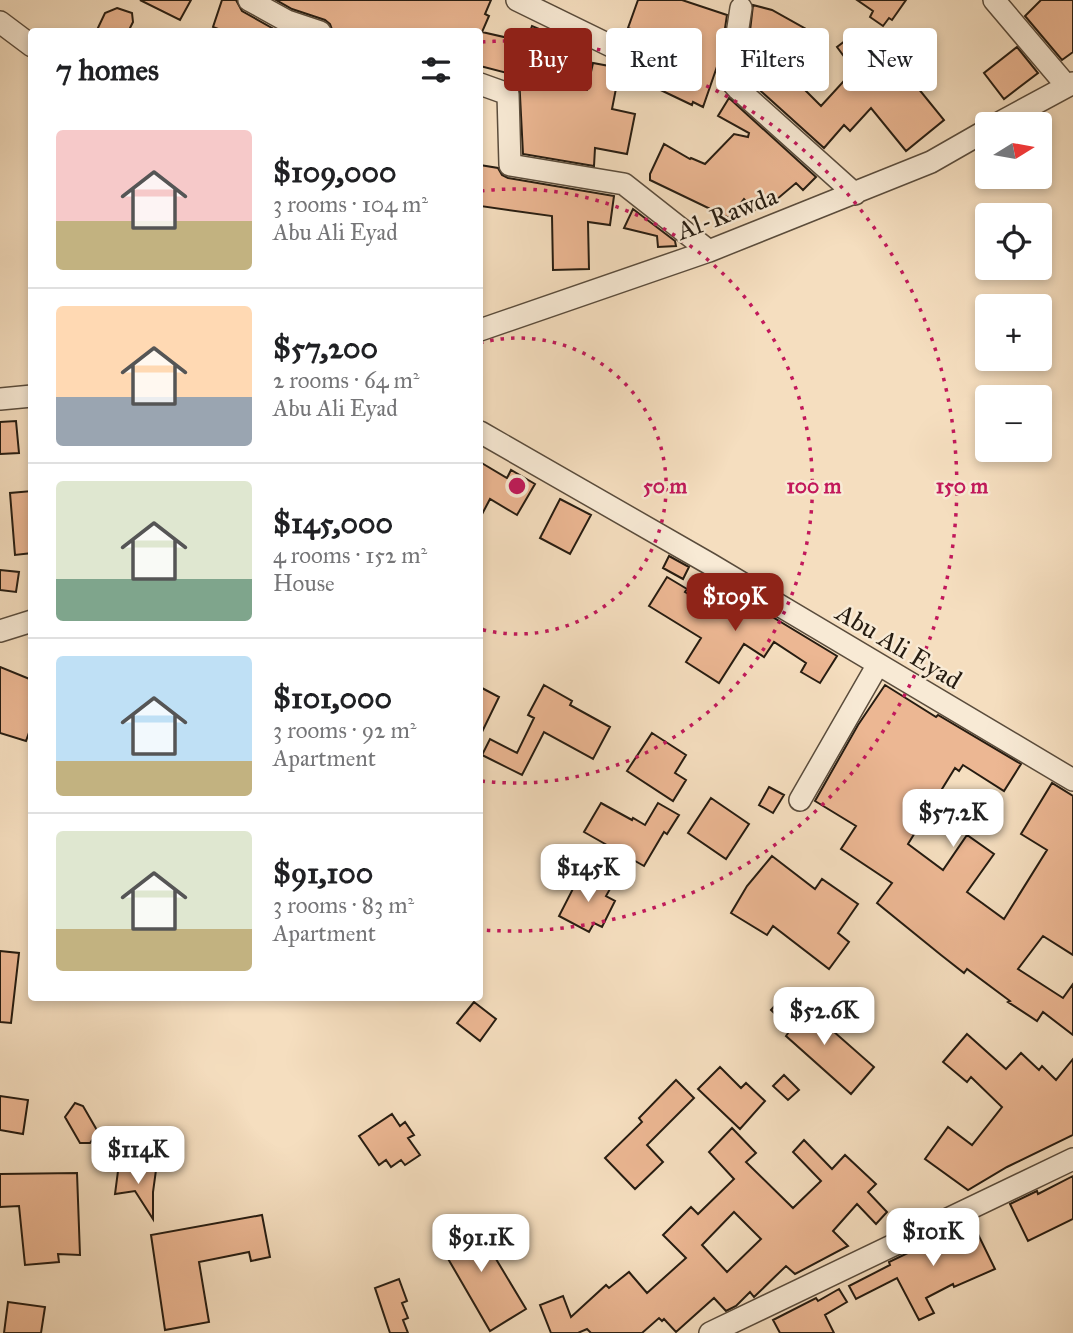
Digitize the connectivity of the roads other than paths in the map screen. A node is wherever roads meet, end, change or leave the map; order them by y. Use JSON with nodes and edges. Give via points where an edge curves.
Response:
{"nodes":[{"id":1,"x":249,"y":0,"type":"edge"},
{"id":2,"x":517,"y":0,"type":"edge"},
{"id":3,"x":994,"y":0,"type":"edge"},
{"id":4,"x":741,"y":8,"type":"dead end"},
{"id":5,"x":0,"y":22,"type":"edge"},
{"id":6,"x":308,"y":28,"type":"edge"},
{"id":7,"x":28,"y":43,"type":"edge"},
{"id":8,"x":606,"y":43,"type":"edge"},
{"id":9,"x":1070,"y":84,"type":"edge"},
{"id":10,"x":483,"y":85,"type":"edge"},
{"id":11,"x":1020,"y":112,"type":"edge"},
{"id":12,"x":975,"y":137,"type":"edge"},
{"id":13,"x":855,"y":194,"type":"junction"},
{"id":14,"x":709,"y":251,"type":"junction"},
{"id":15,"x":483,"y":329,"type":"edge"},
{"id":16,"x":28,"y":396,"type":"edge"},
{"id":17,"x":0,"y":399,"type":"edge"},
{"id":18,"x":483,"y":434,"type":"edge"},
{"id":19,"x":28,"y":622,"type":"edge"},
{"id":20,"x":0,"y":631,"type":"edge"},
{"id":21,"x":877,"y":666,"type":"junction"},
{"id":22,"x":1073,"y":780,"type":"edge"},
{"id":23,"x":800,"y":800,"type":"dead end"},
{"id":24,"x":1073,"y":1159,"type":"edge"},
{"id":25,"x":710,"y":1333,"type":"edge"}],
"edges":[{"from":1,"to":6,"type":"street"},
{"from":2,"to":8,"type":"street"},
{"from":3,"to":9,"type":"street"},
{"from":4,"to":13,"type":"street","via":[[730,79]]},
{"from":5,"to":7,"type":"street"},
{"from":9,"to":11,"type":"street"},
{"from":10,"to":14,"type":"street","via":[[509,94],[510,165],[624,184]]},
{"from":12,"to":13,"type":"street","name":"Al-Rawda","via":[[931,162]]},
{"from":13,"to":14,"type":"street","name":"Al-Rawda"},
{"from":14,"to":15,"type":"street","name":"Al-Rawda"},
{"from":16,"to":17,"type":"street"},
{"from":18,"to":21,"type":"street","name":"Abu Ali Eyad"},
{"from":19,"to":20,"type":"street"},
{"from":21,"to":22,"type":"street","name":"Abu Ali Eyad"},
{"from":21,"to":23,"type":"street"},
{"from":24,"to":25,"type":"street"}]}
